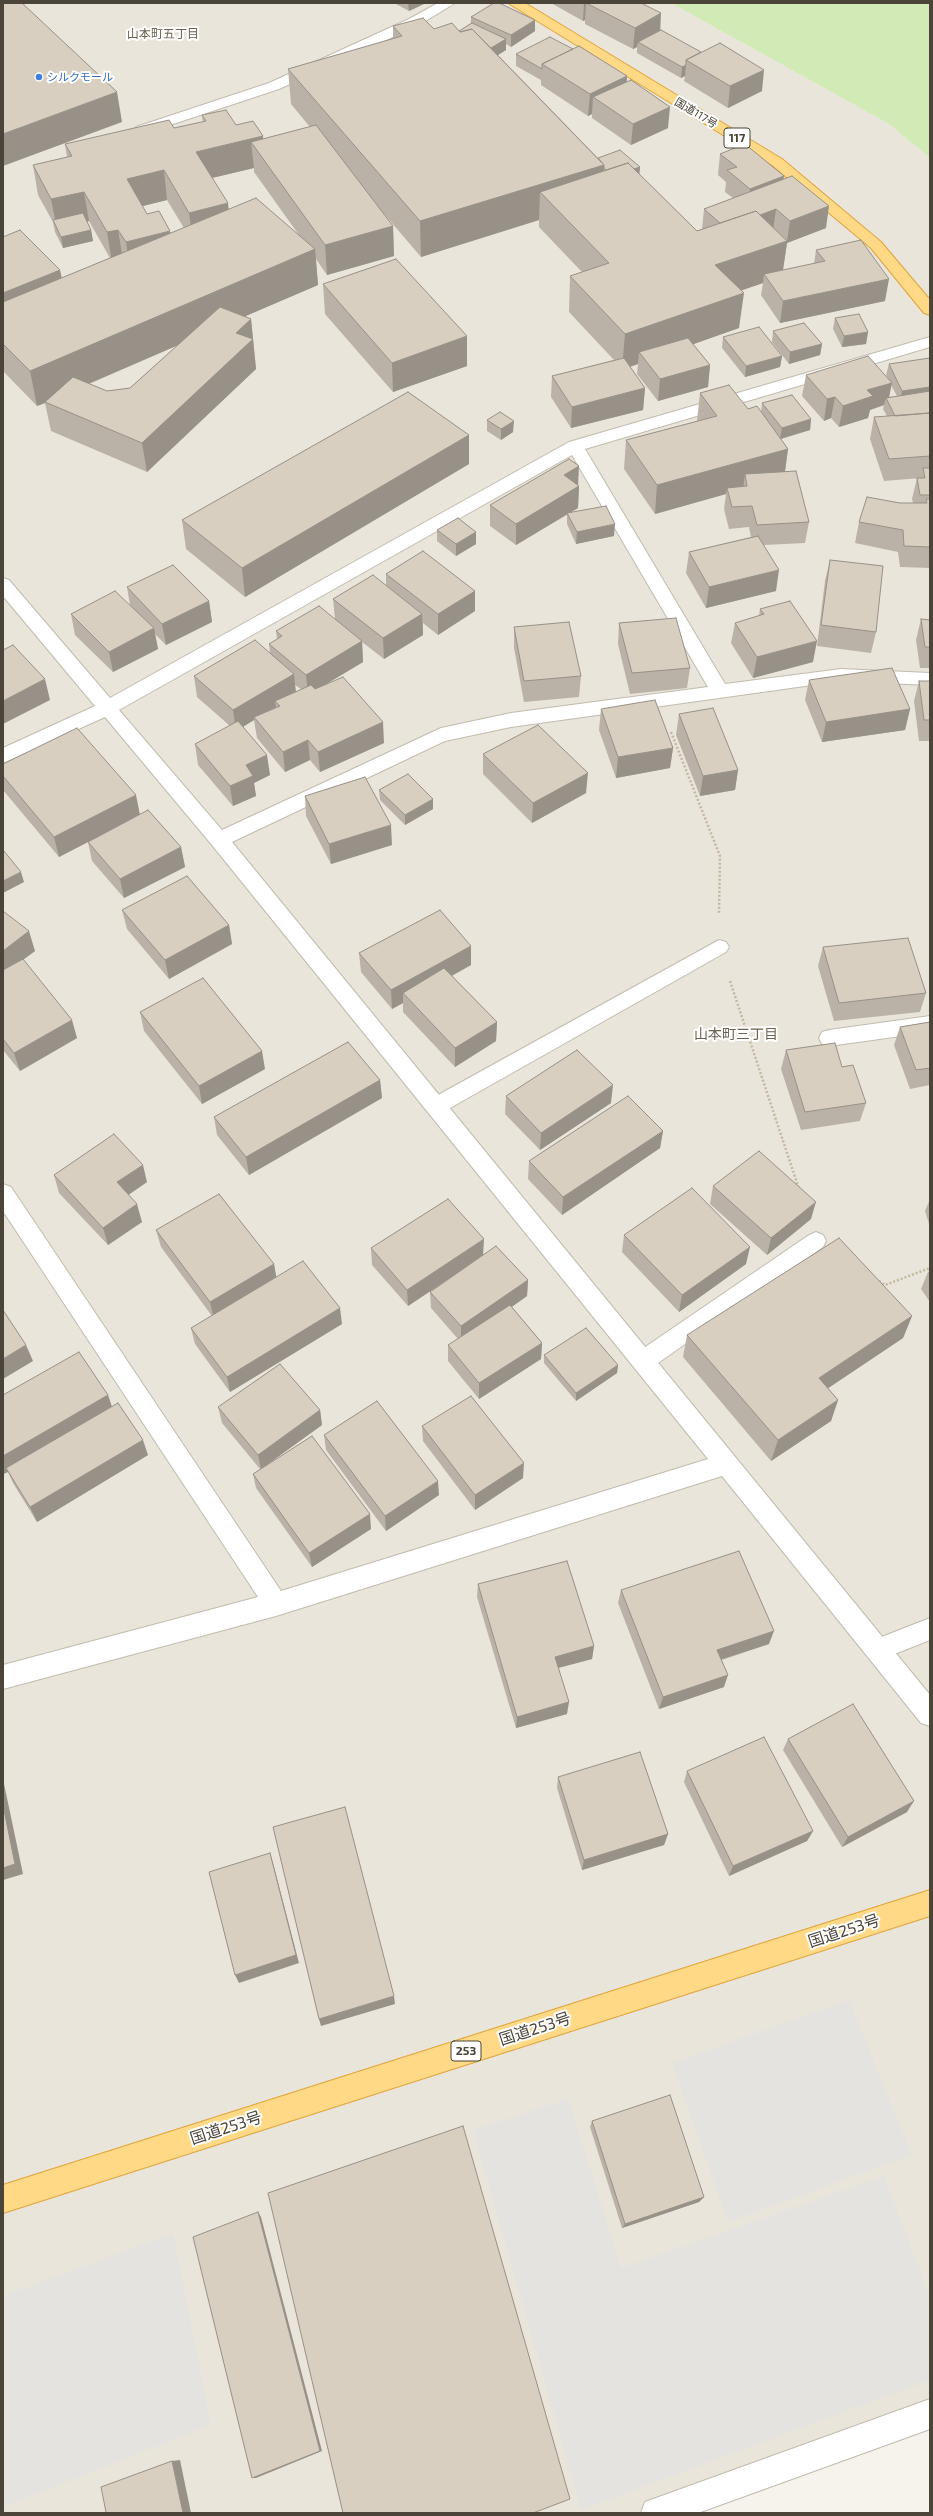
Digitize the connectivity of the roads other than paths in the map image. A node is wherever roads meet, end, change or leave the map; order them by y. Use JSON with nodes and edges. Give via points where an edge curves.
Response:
{"nodes":[{"id":1,"x":448,"y":3,"type":"edge"},
{"id":2,"x":515,"y":3,"type":"edge"},
{"id":3,"x":140,"y":131,"type":"edge"},
{"id":4,"x":930,"y":310,"type":"edge"},
{"id":5,"x":930,"y":342,"type":"edge"},
{"id":6,"x":575,"y":446,"type":"junction"},
{"id":7,"x":3,"y":584,"type":"edge"},
{"id":8,"x":930,"y":679,"type":"edge"},
{"id":9,"x":720,"y":691,"type":"junction"},
{"id":10,"x":109,"y":707,"type":"junction"},
{"id":11,"x":3,"y":756,"type":"edge"},
{"id":12,"x":219,"y":840,"type":"junction"},
{"id":13,"x":719,"y":947,"type":"road end"},
{"id":14,"x":930,"y":1024,"type":"edge"},
{"id":15,"x":828,"y":1038,"type":"dead end"},
{"id":16,"x":436,"y":1106,"type":"junction"},
{"id":17,"x":3,"y":1193,"type":"edge"},
{"id":18,"x":816,"y":1241,"type":"road end"},
{"id":19,"x":643,"y":1361,"type":"junction"},
{"id":20,"x":727,"y":1464,"type":"junction"},
{"id":21,"x":276,"y":1604,"type":"junction"},
{"id":22,"x":930,"y":1629,"type":"edge"},
{"id":23,"x":876,"y":1650,"type":"junction"},
{"id":24,"x":3,"y":1677,"type":"edge"},
{"id":25,"x":930,"y":1714,"type":"edge"},
{"id":26,"x":930,"y":1903,"type":"edge"},
{"id":27,"x":3,"y":2199,"type":"edge"},
{"id":28,"x":930,"y":2414,"type":"edge"},
{"id":29,"x":656,"y":2513,"type":"edge"}],
"edges":[{"from":1,"to":3,"type":"street","via":[[414,22],[274,86]]},
{"from":2,"to":4,"type":"highway","name":"国道117号","number":"117","via":[[777,162],[876,245]]},
{"from":5,"to":6,"type":"street"},
{"from":6,"to":9,"type":"street"},
{"from":6,"to":10,"type":"street"},
{"from":7,"to":10,"type":"street"},
{"from":8,"to":9,"type":"street","via":[[841,676]]},
{"from":9,"to":12,"type":"street","via":[[511,720],[441,735]]},
{"from":10,"to":11,"type":"street"},
{"from":10,"to":12,"type":"street"},
{"from":12,"to":16,"type":"street"},
{"from":13,"to":16,"type":"lane"},
{"from":14,"to":15,"type":"lane"},
{"from":16,"to":19,"type":"street"},
{"from":17,"to":21,"type":"street"},
{"from":18,"to":19,"type":"lane"},
{"from":19,"to":20,"type":"street"},
{"from":20,"to":21,"type":"street"},
{"from":20,"to":23,"type":"street"},
{"from":21,"to":24,"type":"street"},
{"from":22,"to":23,"type":"lane"},
{"from":23,"to":25,"type":"street"},
{"from":26,"to":27,"type":"highway","name":"国道253号","number":"253"},
{"from":28,"to":29,"type":"street"}]}
